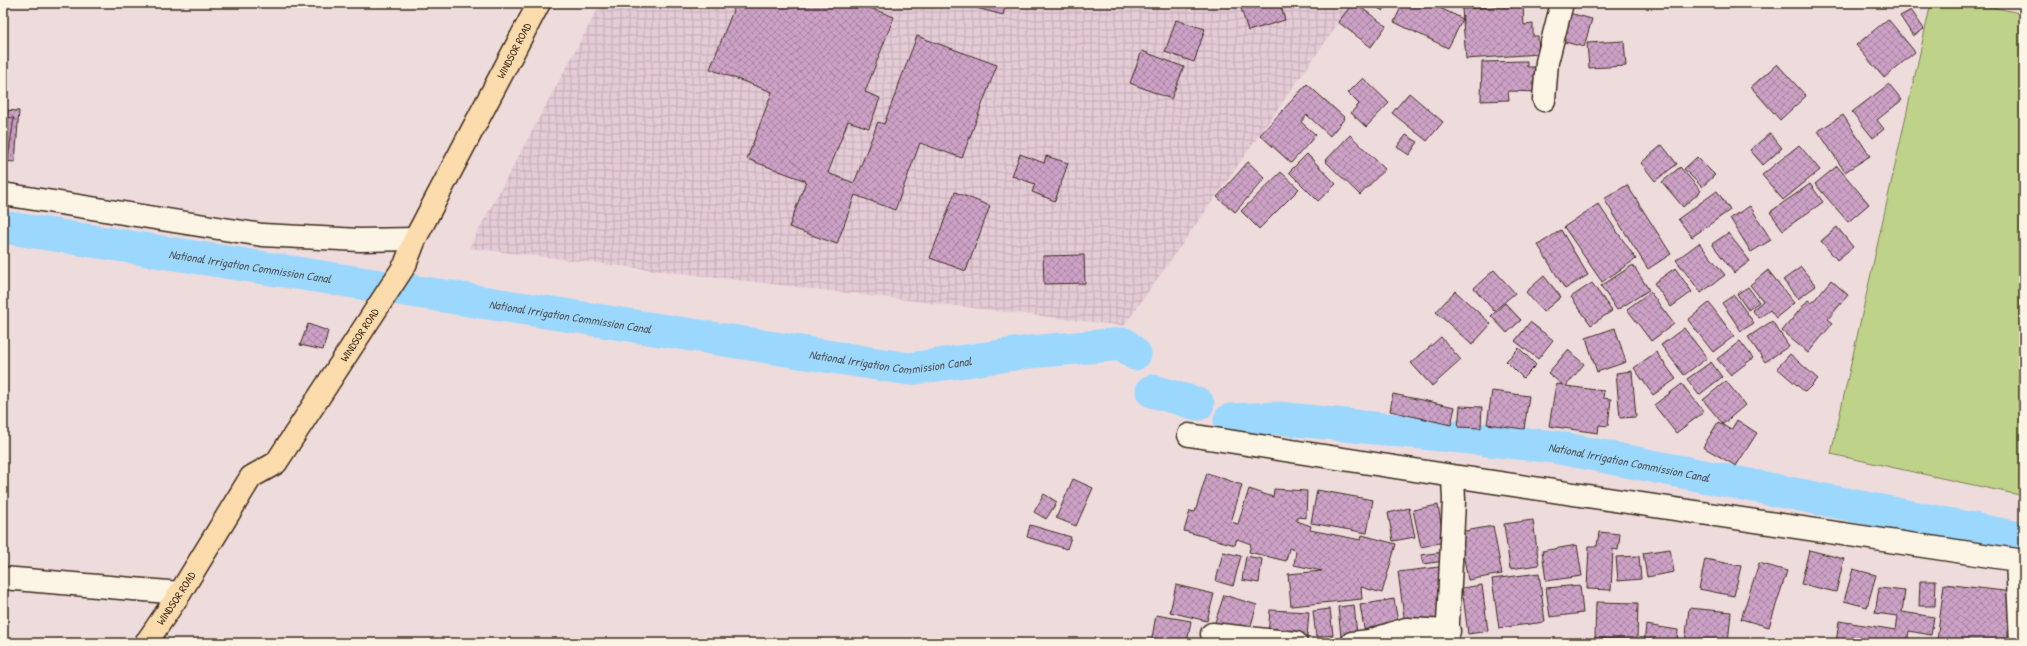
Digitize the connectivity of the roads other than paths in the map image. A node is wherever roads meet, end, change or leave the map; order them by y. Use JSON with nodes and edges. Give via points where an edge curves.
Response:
{"nodes":[{"id":1,"x":539,"y":3,"type":"edge"},
{"id":2,"x":1562,"y":3,"type":"edge"},
{"id":3,"x":1544,"y":100,"type":"dead end"},
{"id":4,"x":3,"y":194,"type":"edge"},
{"id":5,"x":415,"y":239,"type":"junction"},
{"id":6,"x":1189,"y":435,"type":"dead end"},
{"id":7,"x":1452,"y":476,"type":"junction"},
{"id":8,"x":3,"y":578,"type":"edge"},
{"id":9,"x":180,"y":593,"type":"junction"},
{"id":10,"x":1212,"y":634,"type":"dead end"},
{"id":11,"x":1448,"y":637,"type":"edge"},
{"id":12,"x":146,"y":643,"type":"edge"},
{"id":13,"x":1296,"y":643,"type":"edge"},
{"id":14,"x":1352,"y":643,"type":"edge"},
{"id":15,"x":2021,"y":643,"type":"edge"}],
"edges":[{"from":1,"to":5,"type":"main road","name":"WINDSOR ROAD"},
{"from":2,"to":3,"type":"street","via":[[1546,62]]},
{"from":4,"to":5,"type":"street","via":[[262,235],[360,240]]},
{"from":5,"to":9,"type":"main road","name":"WINDSOR ROAD","via":[[404,264],[276,463],[251,477]]},
{"from":6,"to":7,"type":"street"},
{"from":7,"to":11,"type":"street","via":[[1454,501]]},
{"from":7,"to":15,"type":"street","via":[[2017,560]]},
{"from":8,"to":9,"type":"street"},
{"from":9,"to":12,"type":"main road","name":"WINDSOR ROAD"},
{"from":10,"to":13,"type":"street"},
{"from":11,"to":14,"type":"street","via":[[1406,629],[1369,641]]}]}
